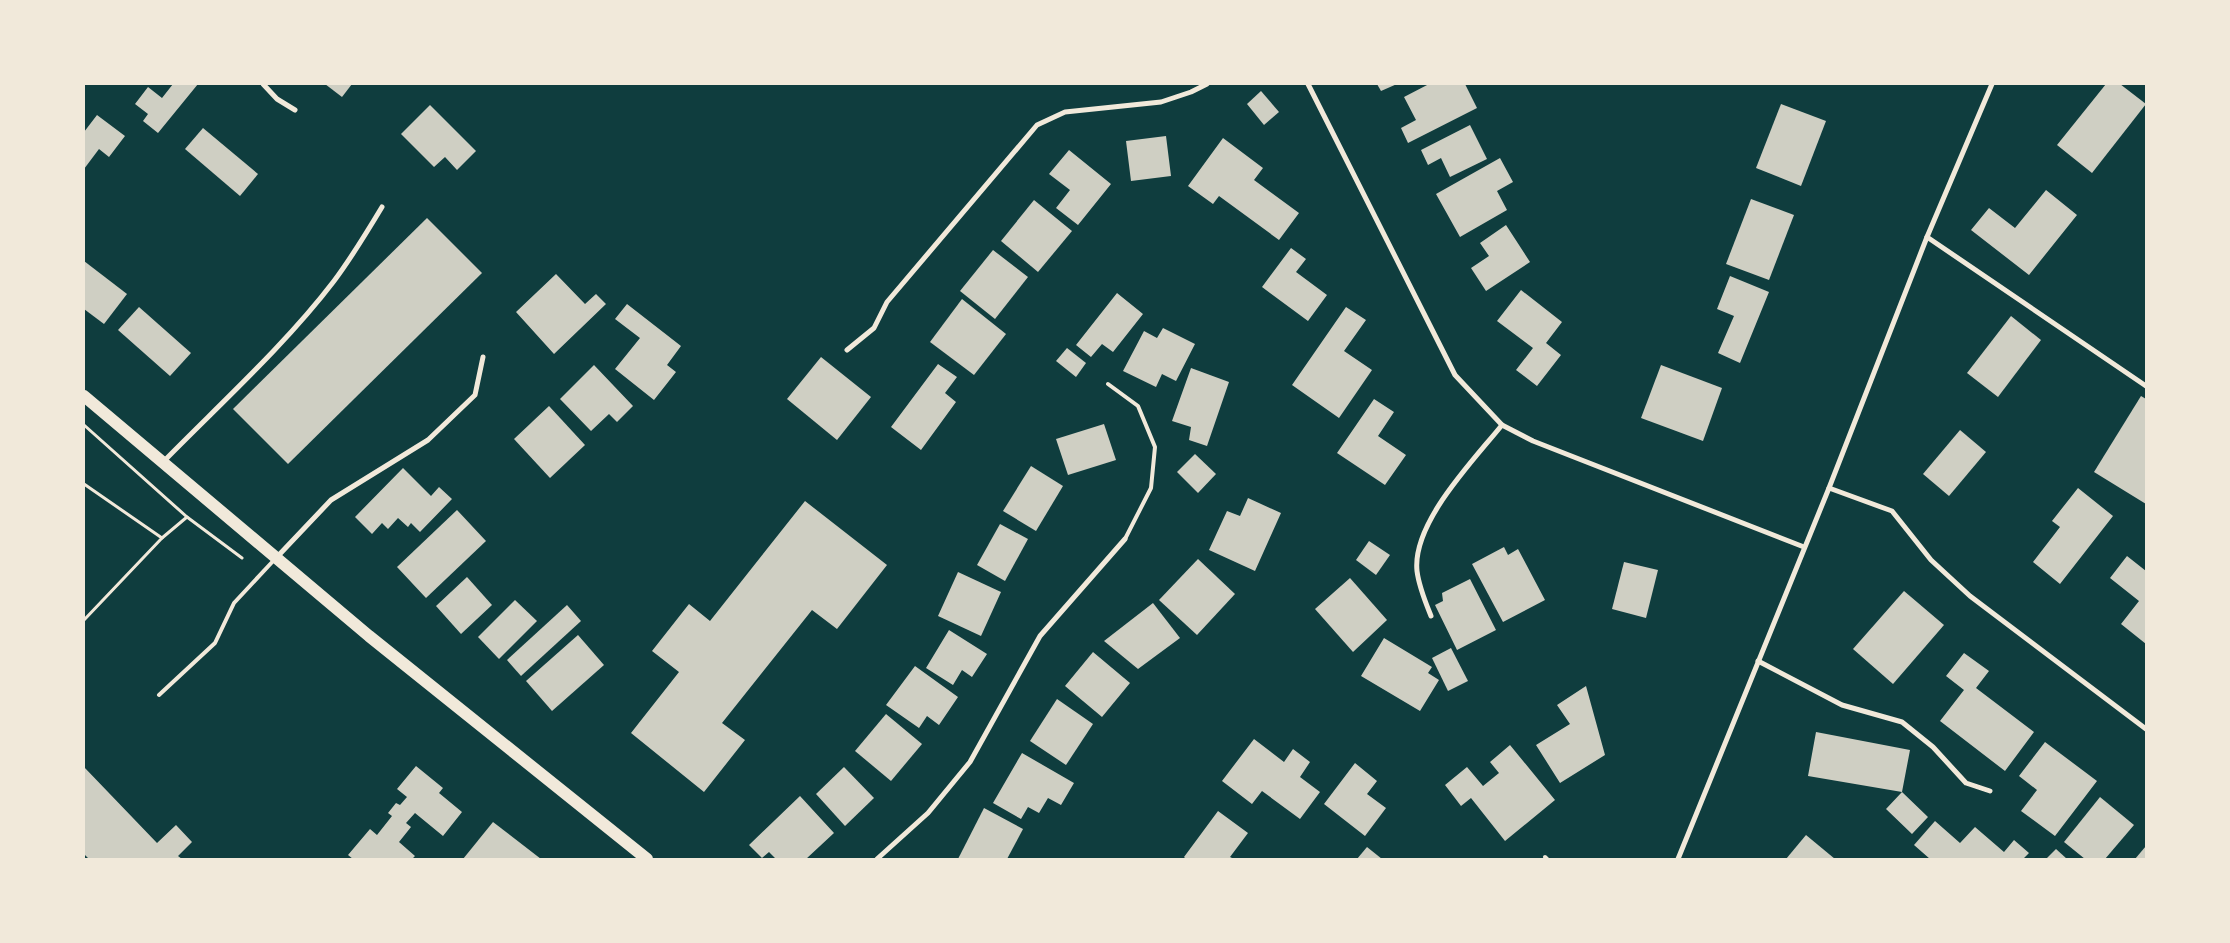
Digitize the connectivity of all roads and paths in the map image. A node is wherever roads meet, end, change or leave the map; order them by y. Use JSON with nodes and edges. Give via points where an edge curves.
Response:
{"nodes":[{"id":1,"x":263,"y":84,"type":"edge"},
{"id":2,"x":1207,"y":84,"type":"edge"},
{"id":3,"x":1308,"y":84,"type":"edge"},
{"id":4,"x":1992,"y":84,"type":"edge"},
{"id":5,"x":295,"y":110,"type":"dead end"},
{"id":6,"x":382,"y":207,"type":"dead end"},
{"id":7,"x":1928,"y":237,"type":"junction"},
{"id":8,"x":847,"y":350,"type":"dead end"},
{"id":9,"x":483,"y":357,"type":"dead end"},
{"id":10,"x":1108,"y":384,"type":"dead end"},
{"id":11,"x":2146,"y":386,"type":"edge"},
{"id":12,"x":84,"y":396,"type":"edge"},
{"id":13,"x":1502,"y":425,"type":"junction"},
{"id":14,"x":162,"y":463,"type":"junction"},
{"id":15,"x":84,"y":484,"type":"edge"},
{"id":16,"x":1829,"y":488,"type":"junction"},
{"id":17,"x":187,"y":517,"type":"dead end"},
{"id":18,"x":162,"y":538,"type":"junction"},
{"id":19,"x":1125,"y":539,"type":"joint"},
{"id":20,"x":1804,"y":547,"type":"junction"},
{"id":21,"x":276,"y":557,"type":"junction"},
{"id":22,"x":1431,"y":616,"type":"dead end"},
{"id":23,"x":84,"y":620,"type":"edge"},
{"id":24,"x":1758,"y":661,"type":"junction"},
{"id":25,"x":158,"y":695,"type":"dead end"},
{"id":26,"x":2146,"y":729,"type":"edge"},
{"id":27,"x":1990,"y":791,"type":"dead end"},
{"id":28,"x":647,"y":859,"type":"edge"},
{"id":29,"x":877,"y":859,"type":"edge"},
{"id":30,"x":1678,"y":859,"type":"edge"}],
"edges":[{"from":1,"to":5,"type":"street","via":[[277,99]]},
{"from":2,"to":8,"type":"street","via":[[1161,102],[1065,112],[1037,126],[887,302],[874,328]]},
{"from":3,"to":13,"type":"street","via":[[1455,375]]},
{"from":4,"to":7,"type":"street"},
{"from":6,"to":14,"type":"street","via":[[356,252],[333,282],[268,356]]},
{"from":7,"to":11,"type":"street"},
{"from":7,"to":16,"type":"street"},
{"from":9,"to":21,"type":"street","via":[[476,395],[428,440],[331,500]]},
{"from":10,"to":19,"type":"lane","via":[[1138,406],[1155,447],[1150,488]]},
{"from":12,"to":14,"type":"main road"},
{"from":13,"to":20,"type":"street","via":[[1533,441]]},
{"from":13,"to":22,"type":"street","via":[[1437,507],[1421,539],[1417,571]]},
{"from":14,"to":21,"type":"main road"},
{"from":15,"to":18,"type":"path"},
{"from":16,"to":20,"type":"street"},
{"from":16,"to":26,"type":"street","via":[[1892,511],[1931,560],[1970,596]]},
{"from":17,"to":18,"type":"path"},
{"from":18,"to":23,"type":"path"},
{"from":19,"to":29,"type":"street","via":[[1040,636],[970,762],[928,813]]},
{"from":20,"to":24,"type":"street"},
{"from":21,"to":25,"type":"lane","via":[[234,603],[215,643]]},
{"from":21,"to":28,"type":"main road","via":[[369,636]]},
{"from":24,"to":27,"type":"street","via":[[1842,705],[1902,722],[1933,747],[1966,783]]},
{"from":24,"to":30,"type":"street"}]}
